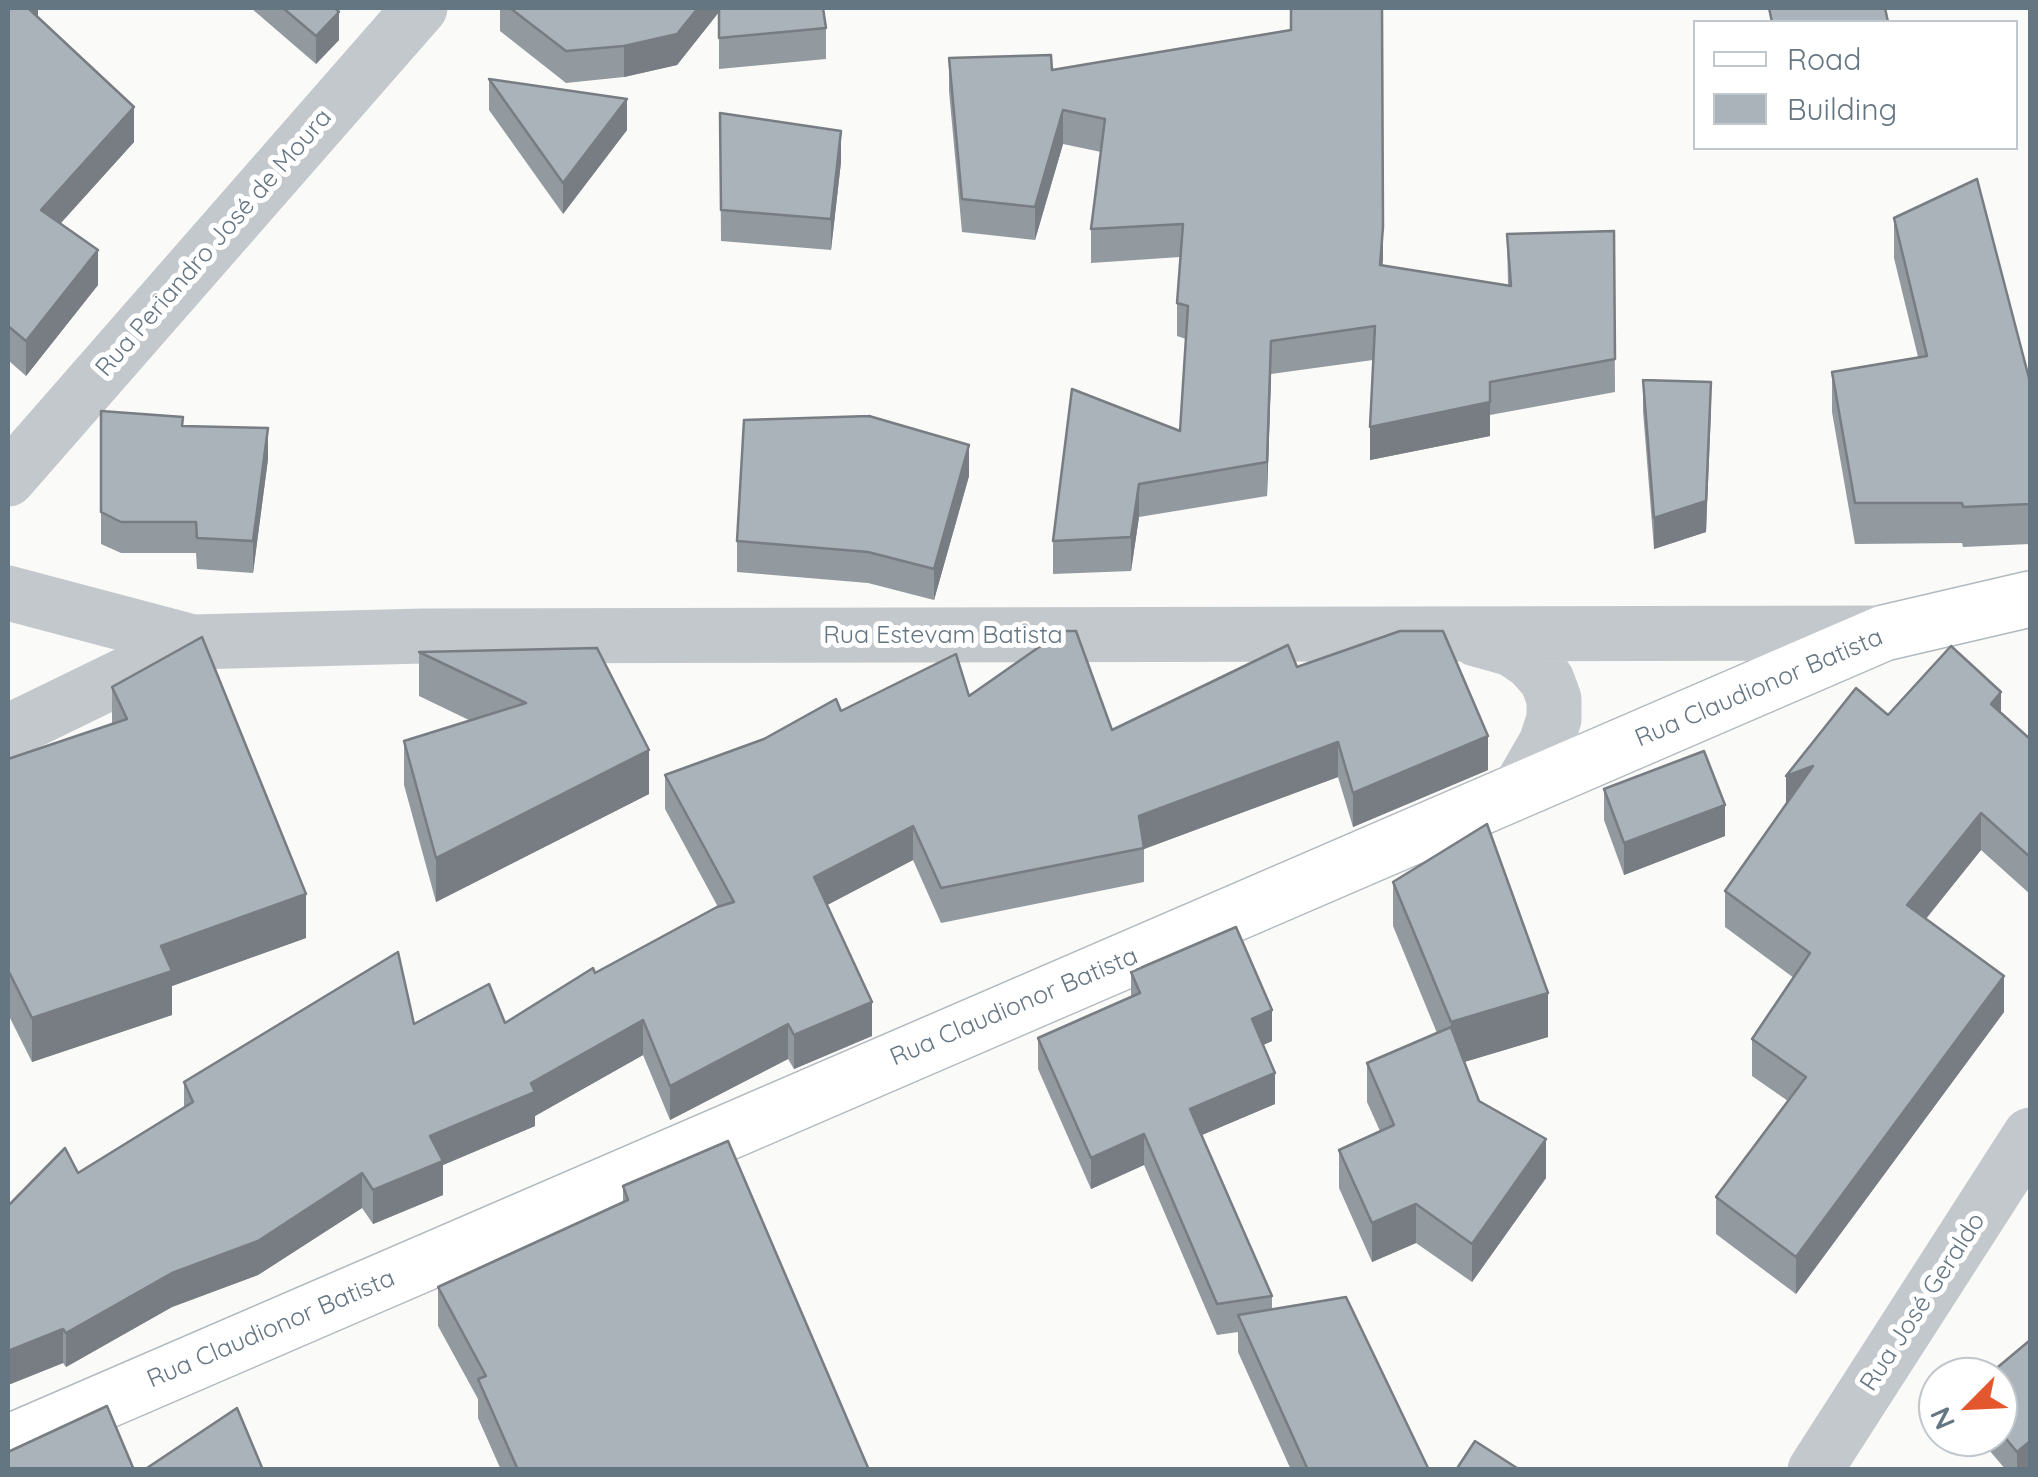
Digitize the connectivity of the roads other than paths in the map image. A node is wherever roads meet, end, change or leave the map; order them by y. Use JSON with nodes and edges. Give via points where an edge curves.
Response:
{"nodes":[{"id":1,"x":420,"y":8,"type":"edge"},
{"id":2,"x":8,"y":479,"type":"edge"},
{"id":3,"x":8,"y":593,"type":"edge"},
{"id":4,"x":2030,"y":599,"type":"edge"},
{"id":5,"x":1458,"y":634,"type":"junction"},
{"id":6,"x":1884,"y":634,"type":"junction"},
{"id":7,"x":193,"y":642,"type":"junction"},
{"id":8,"x":8,"y":732,"type":"edge"},
{"id":9,"x":1519,"y":790,"type":"junction"},
{"id":10,"x":2030,"y":1135,"type":"edge"},
{"id":11,"x":8,"y":1443,"type":"edge"},
{"id":12,"x":1815,"y":1470,"type":"edge"}],
"edges":[{"from":1,"to":2,"type":"street","name":"Rua Periandro José de Moura"},
{"from":3,"to":7,"type":"street","name":"Rua Estevam Batista"},
{"from":4,"to":6,"type":"main road","name":"Rua Claudionor Batista"},
{"from":5,"to":6,"type":"street","name":"Rua Estevam Batista"},
{"from":5,"to":7,"type":"street","name":"Rua Estevam Batista"},
{"from":5,"to":9,"type":"street","via":[[1512,649],[1547,680],[1554,719]]},
{"from":6,"to":9,"type":"main road","name":"Rua Claudionor Batista"},
{"from":7,"to":8,"type":"street"},
{"from":9,"to":11,"type":"main road","name":"Rua Claudionor Batista"},
{"from":10,"to":12,"type":"street","name":"Rua José Geraldo"}]}
